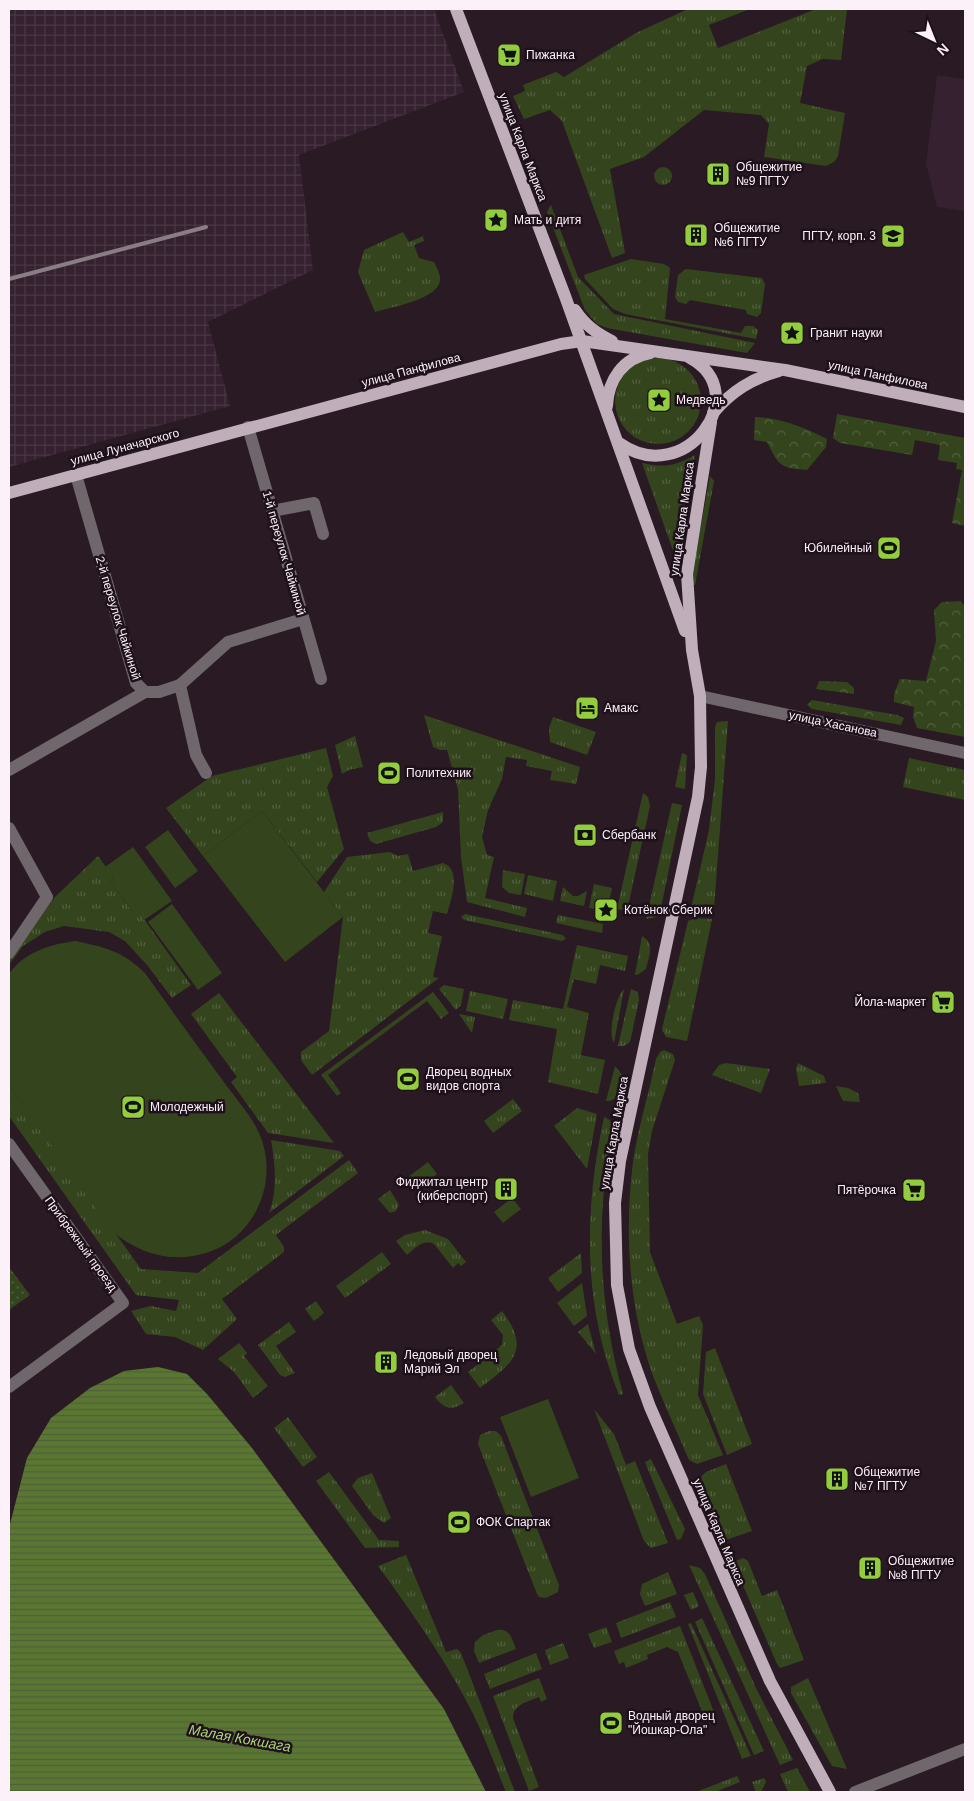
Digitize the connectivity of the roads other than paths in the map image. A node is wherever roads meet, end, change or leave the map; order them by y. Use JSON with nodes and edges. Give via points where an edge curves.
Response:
{"nodes":[{"id":1,"x":456,"y":9,"type":"edge"},
{"id":2,"x":565,"y":296,"type":"junction"},
{"id":3,"x":582,"y":341,"type":"junction"},
{"id":4,"x":622,"y":347,"type":"junction"},
{"id":5,"x":657,"y":352,"type":"junction"},
{"id":6,"x":686,"y":356,"type":"junction"},
{"id":7,"x":785,"y":370,"type":"junction"},
{"id":8,"x":965,"y":407,"type":"edge"},
{"id":9,"x":607,"y":410,"type":"junction"},
{"id":10,"x":712,"y":418,"type":"junction"},
{"id":11,"x":248,"y":427,"type":"junction"},
{"id":12,"x":619,"y":443,"type":"junction"},
{"id":13,"x":76,"y":475,"type":"junction"},
{"id":14,"x":9,"y":493,"type":"edge"},
{"id":15,"x":272,"y":511,"type":"junction"},
{"id":16,"x":323,"y":534,"type":"dead end"},
{"id":17,"x":303,"y":619,"type":"junction"},
{"id":18,"x":692,"y":650,"type":"junction"},
{"id":19,"x":322,"y":679,"type":"dead end"},
{"id":20,"x":180,"y":685,"type":"junction"},
{"id":21,"x":145,"y":692,"type":"junction"},
{"id":22,"x":700,"y":696,"type":"junction"},
{"id":23,"x":965,"y":753,"type":"edge"},
{"id":24,"x":9,"y":770,"type":"edge"},
{"id":25,"x":206,"y":773,"type":"dead end"},
{"id":26,"x":9,"y":828,"type":"edge"},
{"id":27,"x":9,"y":953,"type":"edge"},
{"id":28,"x":9,"y":1144,"type":"edge"},
{"id":29,"x":9,"y":1387,"type":"edge"},
{"id":30,"x":965,"y":1748,"type":"edge"},
{"id":31,"x":830,"y":1792,"type":"edge"},
{"id":32,"x":855,"y":1792,"type":"edge"}],
"edges":[{"from":1,"to":2,"type":"main road","name":"улица Карла Маркса"},
{"from":2,"to":3,"type":"main road","name":"улица Карла Маркса"},
{"from":2,"to":4,"type":"main road","name":"улица Карла Маркса","via":[[582,322]]},
{"from":3,"to":4,"type":"main road","name":"улица Панфилова"},
{"from":3,"to":9,"type":"main road","name":"улица Карла Маркса"},
{"from":3,"to":11,"type":"main road","name":"улица Панфилова"},
{"from":4,"to":5,"type":"main road","name":"улица Панфилова"},
{"from":5,"to":6,"type":"main road"},
{"from":5,"to":9,"type":"main road","via":[[641,354],[620,369],[608,394]]},
{"from":6,"to":7,"type":"main road","name":"улица Панфилова"},
{"from":6,"to":10,"type":"main road","via":[[698,362],[710,378],[714,395]]},
{"from":7,"to":8,"type":"main road","name":"улица Панфилова"},
{"from":7,"to":10,"type":"main road","name":"улица Панфилова","via":[[745,384],[733,392]]},
{"from":9,"to":12,"type":"main road"},
{"from":10,"to":12,"type":"main road","via":[[694,443],[670,454],[639,454]]},
{"from":10,"to":18,"type":"main road","name":"улица Карла Маркса","via":[[687,574]]},
{"from":11,"to":13,"type":"main road","name":"улица Луначарского"},
{"from":11,"to":15,"type":"street","name":"1-й переулок Чайкиной"},
{"from":12,"to":18,"type":"main road","name":"улица Карла Маркса"},
{"from":13,"to":14,"type":"main road","name":"улица Луначарского"},
{"from":13,"to":21,"type":"street","name":"2-й переулок Чайкиной","via":[[136,683]]},
{"from":15,"to":16,"type":"street","via":[[314,503]]},
{"from":15,"to":17,"type":"street","name":"1-й переулок Чайкиной"},
{"from":17,"to":19,"type":"street","name":"1-й переулок Чайкиной"},
{"from":17,"to":20,"type":"street","via":[[228,642]]},
{"from":18,"to":22,"type":"main road","name":"улица Карла Маркса"},
{"from":20,"to":21,"type":"street","name":"2-й переулок Чайкиной","via":[[159,692]]},
{"from":20,"to":25,"type":"street","via":[[196,755]]},
{"from":21,"to":24,"type":"street"},
{"from":22,"to":23,"type":"street","name":"улица Хасанова"},
{"from":22,"to":31,"type":"main road","name":"улица Карла Маркса","via":[[701,767],[697,807],[620,1161],[616,1203],[617,1285],[629,1349],[650,1407],[770,1681]]},
{"from":26,"to":27,"type":"street","via":[[47,897]]},
{"from":28,"to":29,"type":"street","name":"Прибрежный проезд","via":[[123,1303]]},
{"from":30,"to":32,"type":"street"}]}
